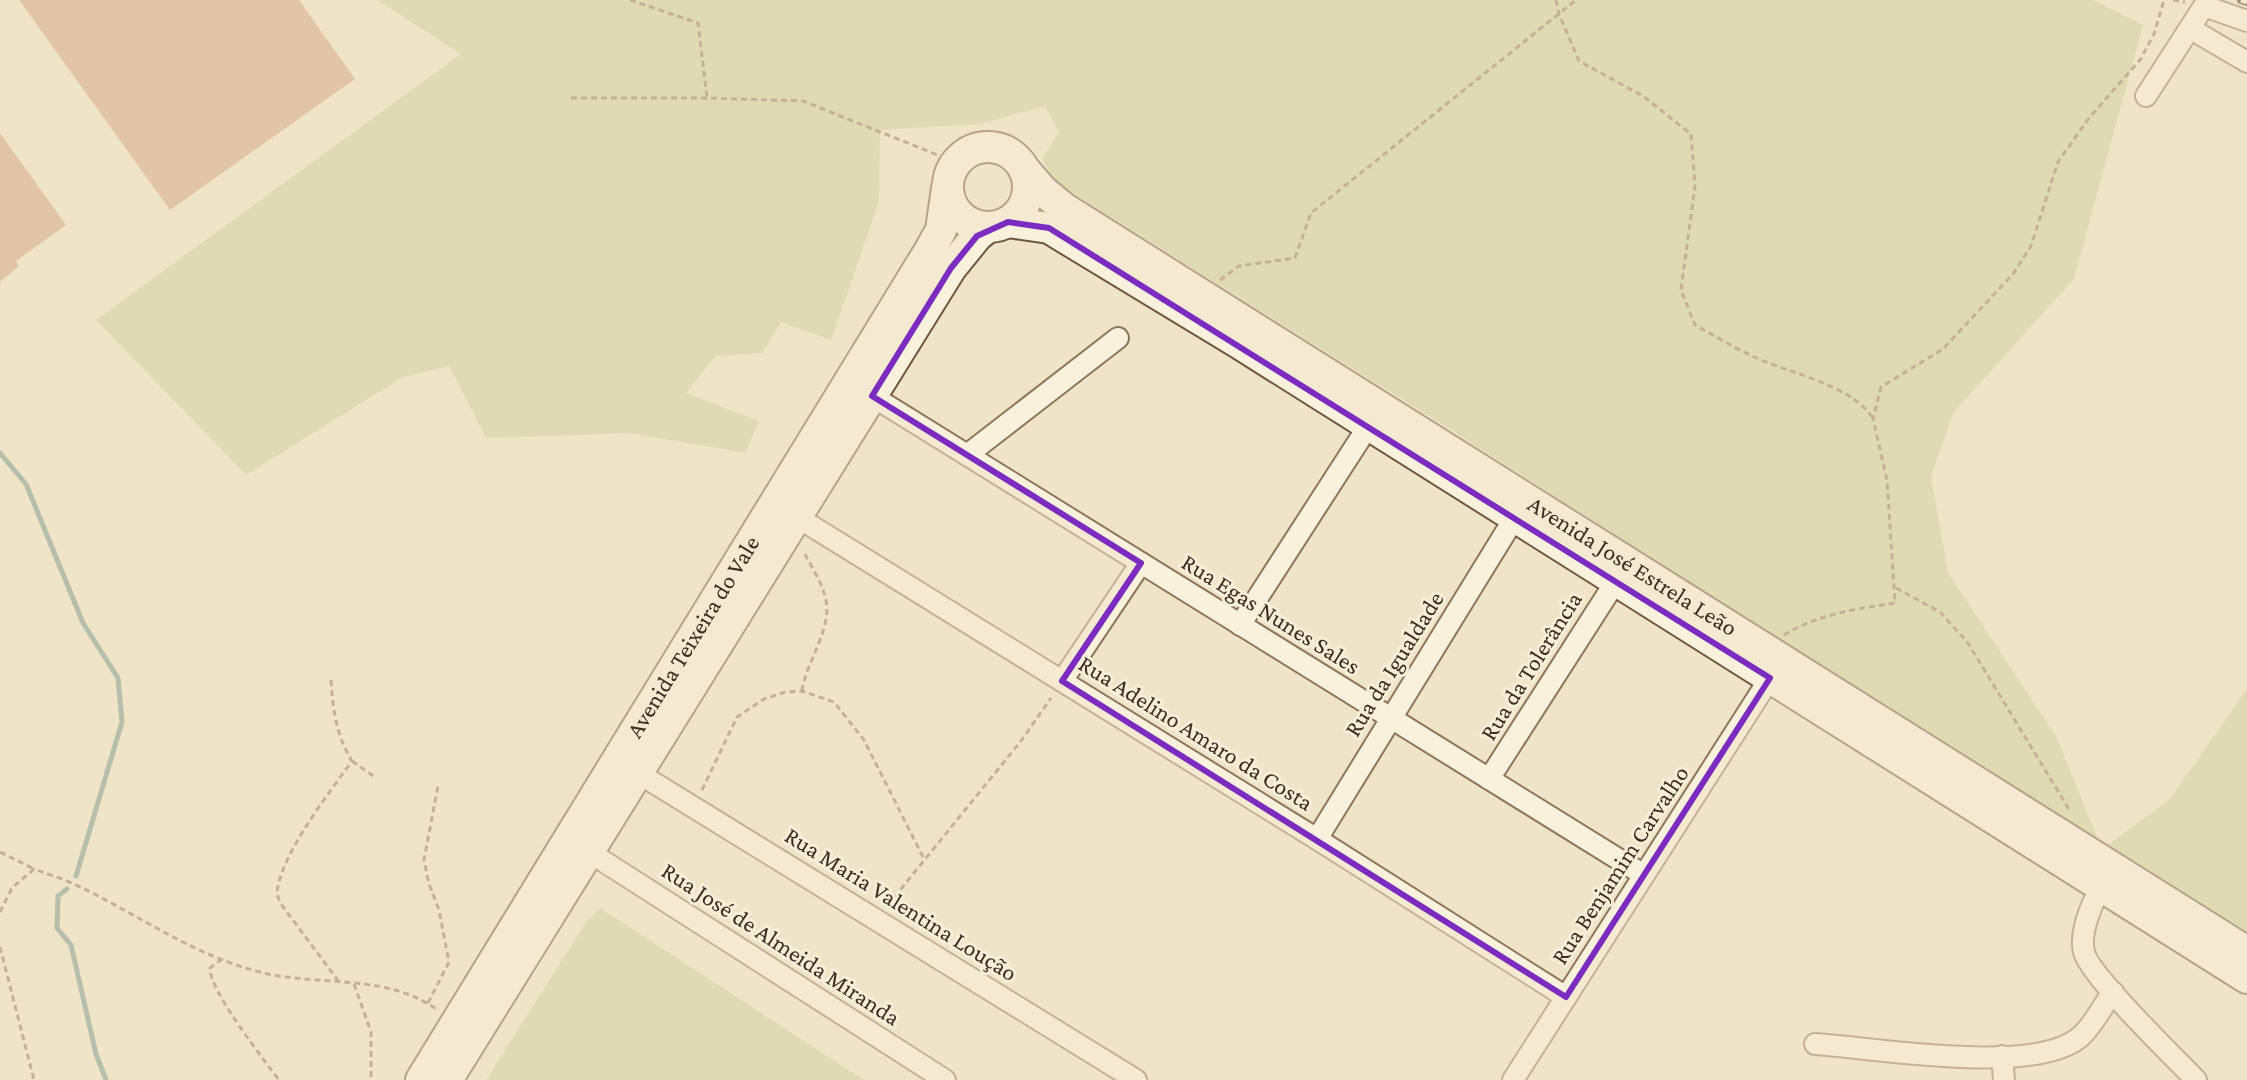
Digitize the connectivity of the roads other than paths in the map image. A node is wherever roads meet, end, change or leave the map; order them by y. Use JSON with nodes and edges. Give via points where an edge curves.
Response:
{"nodes":[{"id":1,"x":2247,"y":21,"type":"edge"},
{"id":2,"x":2191,"y":29,"type":"junction"},
{"id":3,"x":2247,"y":62,"type":"edge"},
{"id":4,"x":2146,"y":96,"type":"dead end"},
{"id":5,"x":1024,"y":169,"type":"junction"},
{"id":6,"x":951,"y":175,"type":"junction"},
{"id":7,"x":998,"y":224,"type":"junction"},
{"id":8,"x":1118,"y":338,"type":"dead end"},
{"id":9,"x":872,"y":396,"type":"junction"},
{"id":10,"x":1369,"y":425,"type":"junction"},
{"id":11,"x":967,"y":455,"type":"junction"},
{"id":12,"x":1515,"y":517,"type":"junction"},
{"id":13,"x":794,"y":522,"type":"junction"},
{"id":14,"x":1141,"y":563,"type":"junction"},
{"id":15,"x":1616,"y":581,"type":"junction"},
{"id":16,"x":1240,"y":625,"type":"junction"},
{"id":17,"x":1767,"y":663,"type":"junction"},
{"id":18,"x":1062,"y":681,"type":"junction"},
{"id":19,"x":1391,"y":719,"type":"junction"},
{"id":20,"x":638,"y":773,"type":"junction"},
{"id":21,"x":1489,"y":779,"type":"junction"},
{"id":22,"x":1317,"y":839,"type":"junction"},
{"id":23,"x":589,"y":852,"type":"junction"},
{"id":24,"x":1644,"y":875,"type":"junction"},
{"id":25,"x":2101,"y":886,"type":"junction"},
{"id":26,"x":2247,"y":952,"type":"edge"},
{"id":27,"x":2247,"y":978,"type":"edge"},
{"id":28,"x":2113,"y":992,"type":"junction"},
{"id":29,"x":1566,"y":997,"type":"junction"},
{"id":30,"x":1815,"y":1044,"type":"dead end"},
{"id":31,"x":2002,"y":1056,"type":"junction"},
{"id":32,"x":1107,"y":1073,"type":"edge"},
{"id":33,"x":421,"y":1080,"type":"edge"},
{"id":34,"x":447,"y":1080,"type":"edge"},
{"id":35,"x":945,"y":1080,"type":"edge"},
{"id":36,"x":1136,"y":1080,"type":"edge"},
{"id":37,"x":1513,"y":1080,"type":"edge"},
{"id":38,"x":2004,"y":1080,"type":"edge"},
{"id":39,"x":2196,"y":1080,"type":"edge"}],
"edges":[{"from":1,"to":2,"type":"street","via":[[2204,6]]},
{"from":2,"to":3,"type":"street"},
{"from":2,"to":4,"type":"street"},
{"from":5,"to":6,"type":"street","via":[[1005,150],[978,148],[965,153]]},
{"from":5,"to":7,"type":"street","name":"Avenida Teixeira do Vale","via":[[1024,204]]},
{"from":5,"to":17,"type":"street","name":"Avenida José Estrela Leão","via":[[1065,209]]},
{"from":6,"to":7,"type":"street","via":[[955,211],[976,225]]},
{"from":6,"to":33,"type":"street","name":"Avenida Teixeira do Vale","via":[[941,230],[930,250]]},
{"from":7,"to":9,"type":"street","name":"Avenida Teixeira do Vale","via":[[977,236],[951,268]]},
{"from":7,"to":10,"type":"street","name":"Avenida José Estrela Leão","via":[[1049,228]]},
{"from":8,"to":11,"type":"street"},
{"from":9,"to":11,"type":"street","name":"Rua Egas Nunes Sales"},
{"from":9,"to":13,"type":"street","name":"Avenida Teixeira do Vale"},
{"from":10,"to":12,"type":"street","name":"Avenida José Estrela Leão"},
{"from":10,"to":16,"type":"street"},
{"from":11,"to":14,"type":"street","name":"Rua Egas Nunes Sales"},
{"from":12,"to":15,"type":"street","name":"Avenida José Estrela Leão"},
{"from":12,"to":19,"type":"street","name":"Rua da Igualdade"},
{"from":13,"to":18,"type":"street","name":"Rua Adelino Amaro da Costa"},
{"from":13,"to":20,"type":"street","name":"Avenida Teixeira do Vale"},
{"from":14,"to":16,"type":"street","name":"Rua Egas Nunes Sales"},
{"from":14,"to":18,"type":"street"},
{"from":15,"to":17,"type":"street","name":"Avenida José Estrela Leão"},
{"from":15,"to":21,"type":"street","name":"Rua da Tolerância"},
{"from":16,"to":19,"type":"street","name":"Rua Egas Nunes Sales"},
{"from":17,"to":24,"type":"street","name":"Rua Benjamim Carvalho"},
{"from":17,"to":25,"type":"street","name":"Avenida José Estrela Leão"},
{"from":17,"to":26,"type":"street","name":"Avenida José Estrela Leão"},
{"from":18,"to":22,"type":"street","name":"Rua Adelino Amaro da Costa"},
{"from":19,"to":21,"type":"street","name":"Rua Egas Nunes Sales"},
{"from":19,"to":22,"type":"street","name":"Rua da Igualdade"},
{"from":20,"to":23,"type":"street","name":"Avenida Teixeira do Vale"},
{"from":20,"to":32,"type":"street","name":"Rua Maria Valentina Loução","via":[[877,920]]},
{"from":21,"to":24,"type":"street","name":"Rua Egas Nunes Sales"},
{"from":22,"to":29,"type":"street","name":"Rua Adelino Amaro da Costa"},
{"from":23,"to":34,"type":"street","name":"Avenida Teixeira do Vale"},
{"from":23,"to":35,"type":"street","name":"Rua José de Almeida Miranda"},
{"from":24,"to":29,"type":"street","name":"Rua Benjamim Carvalho"},
{"from":25,"to":27,"type":"street","name":"Avenida José Estrela Leão"},
{"from":25,"to":28,"type":"street","via":[[2087,914],[2084,952]]},
{"from":28,"to":31,"type":"street","via":[[2081,1036],[2050,1053]]},
{"from":28,"to":39,"type":"street"},
{"from":29,"to":37,"type":"street","name":"Rua Benjamim Carvalho"},
{"from":30,"to":31,"type":"street"},
{"from":31,"to":38,"type":"street"},
{"from":32,"to":36,"type":"street","name":"Rua Maria Valentina Loução"}]}
